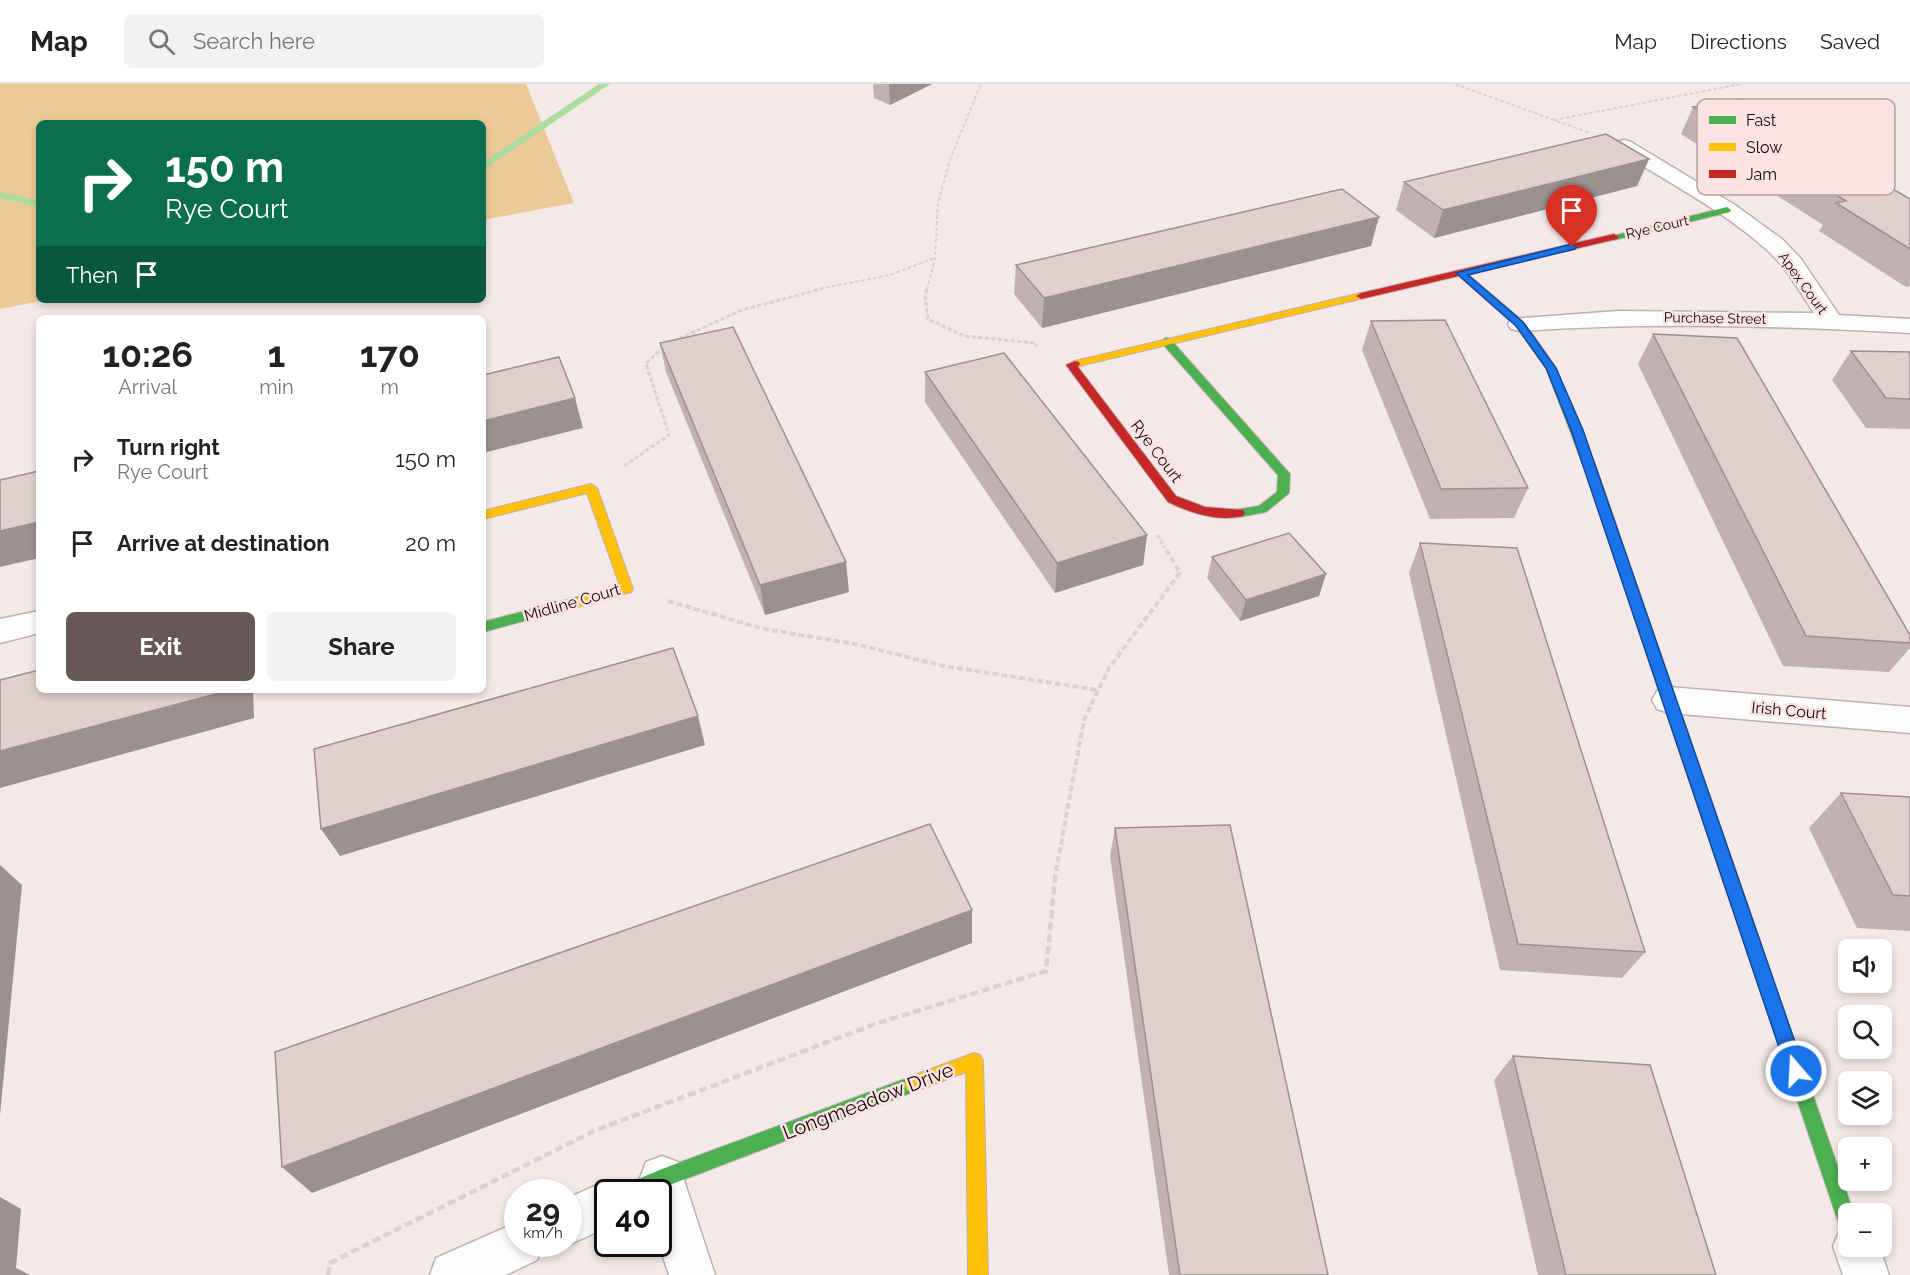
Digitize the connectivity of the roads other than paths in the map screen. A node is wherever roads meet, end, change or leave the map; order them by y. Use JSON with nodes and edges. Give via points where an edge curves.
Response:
{"nodes":[{"id":1,"x":1624,"y":146,"type":"edge"},
{"id":2,"x":1697,"y":191,"type":"edge"},
{"id":3,"x":1703,"y":195,"type":"edge"},
{"id":4,"x":1727,"y":210,"type":"junction"},
{"id":5,"x":1461,"y":273,"type":"junction"},
{"id":6,"x":1832,"y":321,"type":"junction"},
{"id":7,"x":1520,"y":324,"type":"junction"},
{"id":8,"x":1910,"y":326,"type":"edge"},
{"id":9,"x":1166,"y":341,"type":"junction"},
{"id":10,"x":486,"y":514,"type":"edge"},
{"id":11,"x":36,"y":623,"type":"edge"},
{"id":12,"x":486,"y":626,"type":"edge"},
{"id":13,"x":0,"y":631,"type":"edge"},
{"id":14,"x":1669,"y":700,"type":"junction"},
{"id":15,"x":1910,"y":720,"type":"edge"},
{"id":16,"x":662,"y":1179,"type":"edge"},
{"id":17,"x":1841,"y":1203,"type":"edge"},
{"id":18,"x":672,"y":1236,"type":"edge"},
{"id":19,"x":504,"y":1252,"type":"edge"},
{"id":20,"x":1860,"y":1257,"type":"edge"},
{"id":21,"x":453,"y":1275,"type":"edge"},
{"id":22,"x":692,"y":1275,"type":"edge"},
{"id":23,"x":978,"y":1275,"type":"edge"},
{"id":24,"x":1866,"y":1275,"type":"edge"}],
"edges":[{"from":1,"to":2,"type":"street","name":"Apex Court"},
{"from":3,"to":4,"type":"street","name":"Apex Court"},
{"from":4,"to":5,"type":"street","name":"Rye Court"},
{"from":4,"to":6,"type":"street","name":"Apex Court","via":[[1775,245],[1793,264]]},
{"from":5,"to":7,"type":"street"},
{"from":5,"to":9,"type":"street","name":"Rye Court"},
{"from":6,"to":7,"type":"street","name":"Purchase Street","via":[[1667,316]]},
{"from":6,"to":8,"type":"street","name":"Purchase Street"},
{"from":7,"to":14,"type":"street","via":[[1551,368],[1577,430]]},
{"from":9,"to":9,"type":"street","name":"Rye Court","via":[[1071,365],[1172,499],[1197,511],[1228,515],[1262,509],[1283,493],[1284,474]]},
{"from":10,"to":12,"type":"street","name":"Midline Court","via":[[591,488],[627,589]]},
{"from":11,"to":13,"type":"street"},
{"from":14,"to":15,"type":"street","name":"Irish Court"},
{"from":14,"to":17,"type":"street"},
{"from":16,"to":23,"type":"street","name":"Longmeadow Drive","via":[[974,1061]]},
{"from":18,"to":22,"type":"street","name":"Longmeadow Drive"},
{"from":19,"to":21,"type":"street"},
{"from":20,"to":24,"type":"street"}]}
